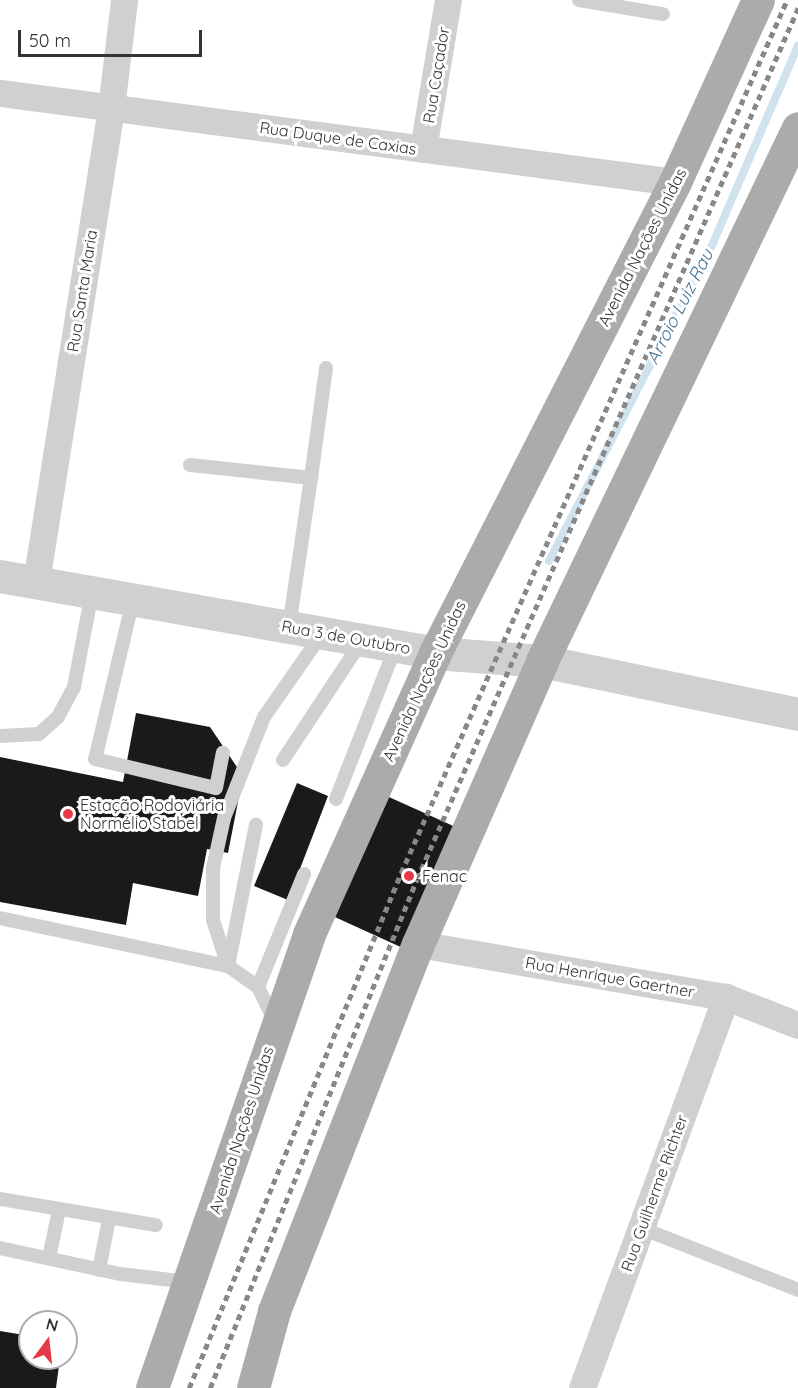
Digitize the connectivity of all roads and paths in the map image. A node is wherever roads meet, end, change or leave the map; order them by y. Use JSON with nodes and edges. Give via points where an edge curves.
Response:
{"nodes":[{"id":1,"x":124,"y":0,"type":"edge"},
{"id":2,"x":448,"y":0,"type":"edge"},
{"id":3,"x":579,"y":0,"type":"edge"},
{"id":4,"x":758,"y":0,"type":"edge"},
{"id":5,"x":663,"y":14,"type":"dead end"},
{"id":6,"x":0,"y":93,"type":"edge"},
{"id":7,"x":111,"y":108,"type":"junction"},
{"id":8,"x":798,"y":128,"type":"edge"},
{"id":9,"x":423,"y":149,"type":"junction"},
{"id":10,"x":675,"y":182,"type":"junction"},
{"id":11,"x":326,"y":368,"type":"dead end"},
{"id":12,"x":190,"y":465,"type":"dead end"},
{"id":13,"x":311,"y":478,"type":"junction"},
{"id":14,"x":0,"y":576,"type":"edge"},
{"id":15,"x":36,"y":582,"type":"junction"},
{"id":16,"x":92,"y":593,"type":"junction"},
{"id":17,"x":133,"y":600,"type":"junction"},
{"id":18,"x":289,"y":627,"type":"junction"},
{"id":19,"x":322,"y":633,"type":"junction"},
{"id":20,"x":362,"y":640,"type":"junction"},
{"id":21,"x":396,"y":646,"type":"junction"},
{"id":22,"x":435,"y":653,"type":"junction"},
{"id":23,"x":542,"y":661,"type":"junction"},
{"id":24,"x":798,"y":714,"type":"edge"},
{"id":25,"x":0,"y":736,"type":"edge"},
{"id":26,"x":224,"y":753,"type":"dead end"},
{"id":27,"x":283,"y":760,"type":"dead end"},
{"id":28,"x":336,"y":799,"type":"dead end"},
{"id":29,"x":256,"y":825,"type":"dead end"},
{"id":30,"x":304,"y":874,"type":"dead end"},
{"id":31,"x":0,"y":918,"type":"edge"},
{"id":32,"x":418,"y":944,"type":"junction"},
{"id":33,"x":228,"y":966,"type":"junction"},
{"id":34,"x":258,"y":987,"type":"junction"},
{"id":35,"x":726,"y":997,"type":"junction"},
{"id":36,"x":276,"y":1025,"type":"junction"},
{"id":37,"x":798,"y":1025,"type":"edge"},
{"id":38,"x":1,"y":1202,"type":"edge"},
{"id":39,"x":59,"y":1210,"type":"junction"},
{"id":40,"x":110,"y":1219,"type":"junction"},
{"id":41,"x":156,"y":1225,"type":"dead end"},
{"id":42,"x":641,"y":1228,"type":"junction"},
{"id":43,"x":0,"y":1248,"type":"edge"},
{"id":44,"x":49,"y":1258,"type":"junction"},
{"id":45,"x":99,"y":1270,"type":"junction"},
{"id":46,"x":191,"y":1282,"type":"junction"},
{"id":47,"x":798,"y":1290,"type":"edge"},
{"id":48,"x":152,"y":1388,"type":"edge"},
{"id":49,"x":253,"y":1388,"type":"edge"},
{"id":50,"x":582,"y":1388,"type":"edge"}],
"edges":[{"from":1,"to":7,"type":"street","name":"Rua Santa Maria"},
{"from":2,"to":9,"type":"street","name":"Rua Caçador"},
{"from":3,"to":5,"type":"lane"},
{"from":4,"to":10,"type":"main road","name":"Avenida Nações Unidas"},
{"from":6,"to":7,"type":"street","name":"Rua Duque de Caxias"},
{"from":7,"to":9,"type":"street","name":"Rua Duque de Caxias"},
{"from":7,"to":15,"type":"street","name":"Rua Santa Maria"},
{"from":8,"to":23,"type":"main road"},
{"from":9,"to":10,"type":"street","name":"Rua Duque de Caxias"},
{"from":10,"to":22,"type":"main road","name":"Avenida Nações Unidas"},
{"from":11,"to":13,"type":"lane"},
{"from":12,"to":13,"type":"lane"},
{"from":13,"to":18,"type":"lane"},
{"from":14,"to":15,"type":"street","name":"Rua 3 de Outubro"},
{"from":15,"to":16,"type":"street","name":"Rua 3 de Outubro"},
{"from":16,"to":17,"type":"street","name":"Rua 3 de Outubro"},
{"from":16,"to":25,"type":"lane","via":[[74,687],[58,717],[39,734]]},
{"from":17,"to":18,"type":"street","name":"Rua 3 de Outubro"},
{"from":17,"to":26,"type":"lane","via":[[95,759],[216,788]]},
{"from":18,"to":19,"type":"street","name":"Rua 3 de Outubro"},
{"from":19,"to":20,"type":"street","name":"Rua 3 de Outubro"},
{"from":19,"to":33,"type":"lane","via":[[264,717],[224,818],[213,868],[213,920]]},
{"from":20,"to":21,"type":"street","name":"Rua 3 de Outubro"},
{"from":20,"to":27,"type":"lane"},
{"from":21,"to":22,"type":"street","name":"Rua 3 de Outubro"},
{"from":21,"to":28,"type":"lane"},
{"from":22,"to":23,"type":"street","name":"Rua 3 de Outubro"},
{"from":22,"to":36,"type":"main road","name":"Avenida Nações Unidas","via":[[309,934]]},
{"from":23,"to":24,"type":"street","name":"Rua 3 de Outubro"},
{"from":23,"to":32,"type":"main road"},
{"from":29,"to":33,"type":"lane","via":[[233,921]]},
{"from":30,"to":34,"type":"lane"},
{"from":31,"to":33,"type":"lane"},
{"from":32,"to":35,"type":"street","name":"Rua Henrique Gaertner"},
{"from":32,"to":49,"type":"main road","via":[[274,1311]]},
{"from":33,"to":34,"type":"lane"},
{"from":34,"to":36,"type":"lane"},
{"from":35,"to":37,"type":"street","name":"Rua Henrique Gaertner"},
{"from":35,"to":42,"type":"street","name":"Rua Guilherme Richter"},
{"from":36,"to":46,"type":"main road","name":"Avenida Nações Unidas"},
{"from":38,"to":39,"type":"lane"},
{"from":39,"to":40,"type":"lane"},
{"from":39,"to":44,"type":"lane"},
{"from":40,"to":41,"type":"lane"},
{"from":40,"to":45,"type":"lane"},
{"from":42,"to":47,"type":"lane"},
{"from":42,"to":50,"type":"street","name":"Rua Guilherme Richter"},
{"from":43,"to":44,"type":"lane"},
{"from":44,"to":45,"type":"lane"},
{"from":45,"to":46,"type":"lane"},
{"from":46,"to":48,"type":"main road","name":"Avenida Nações Unidas"}]}
